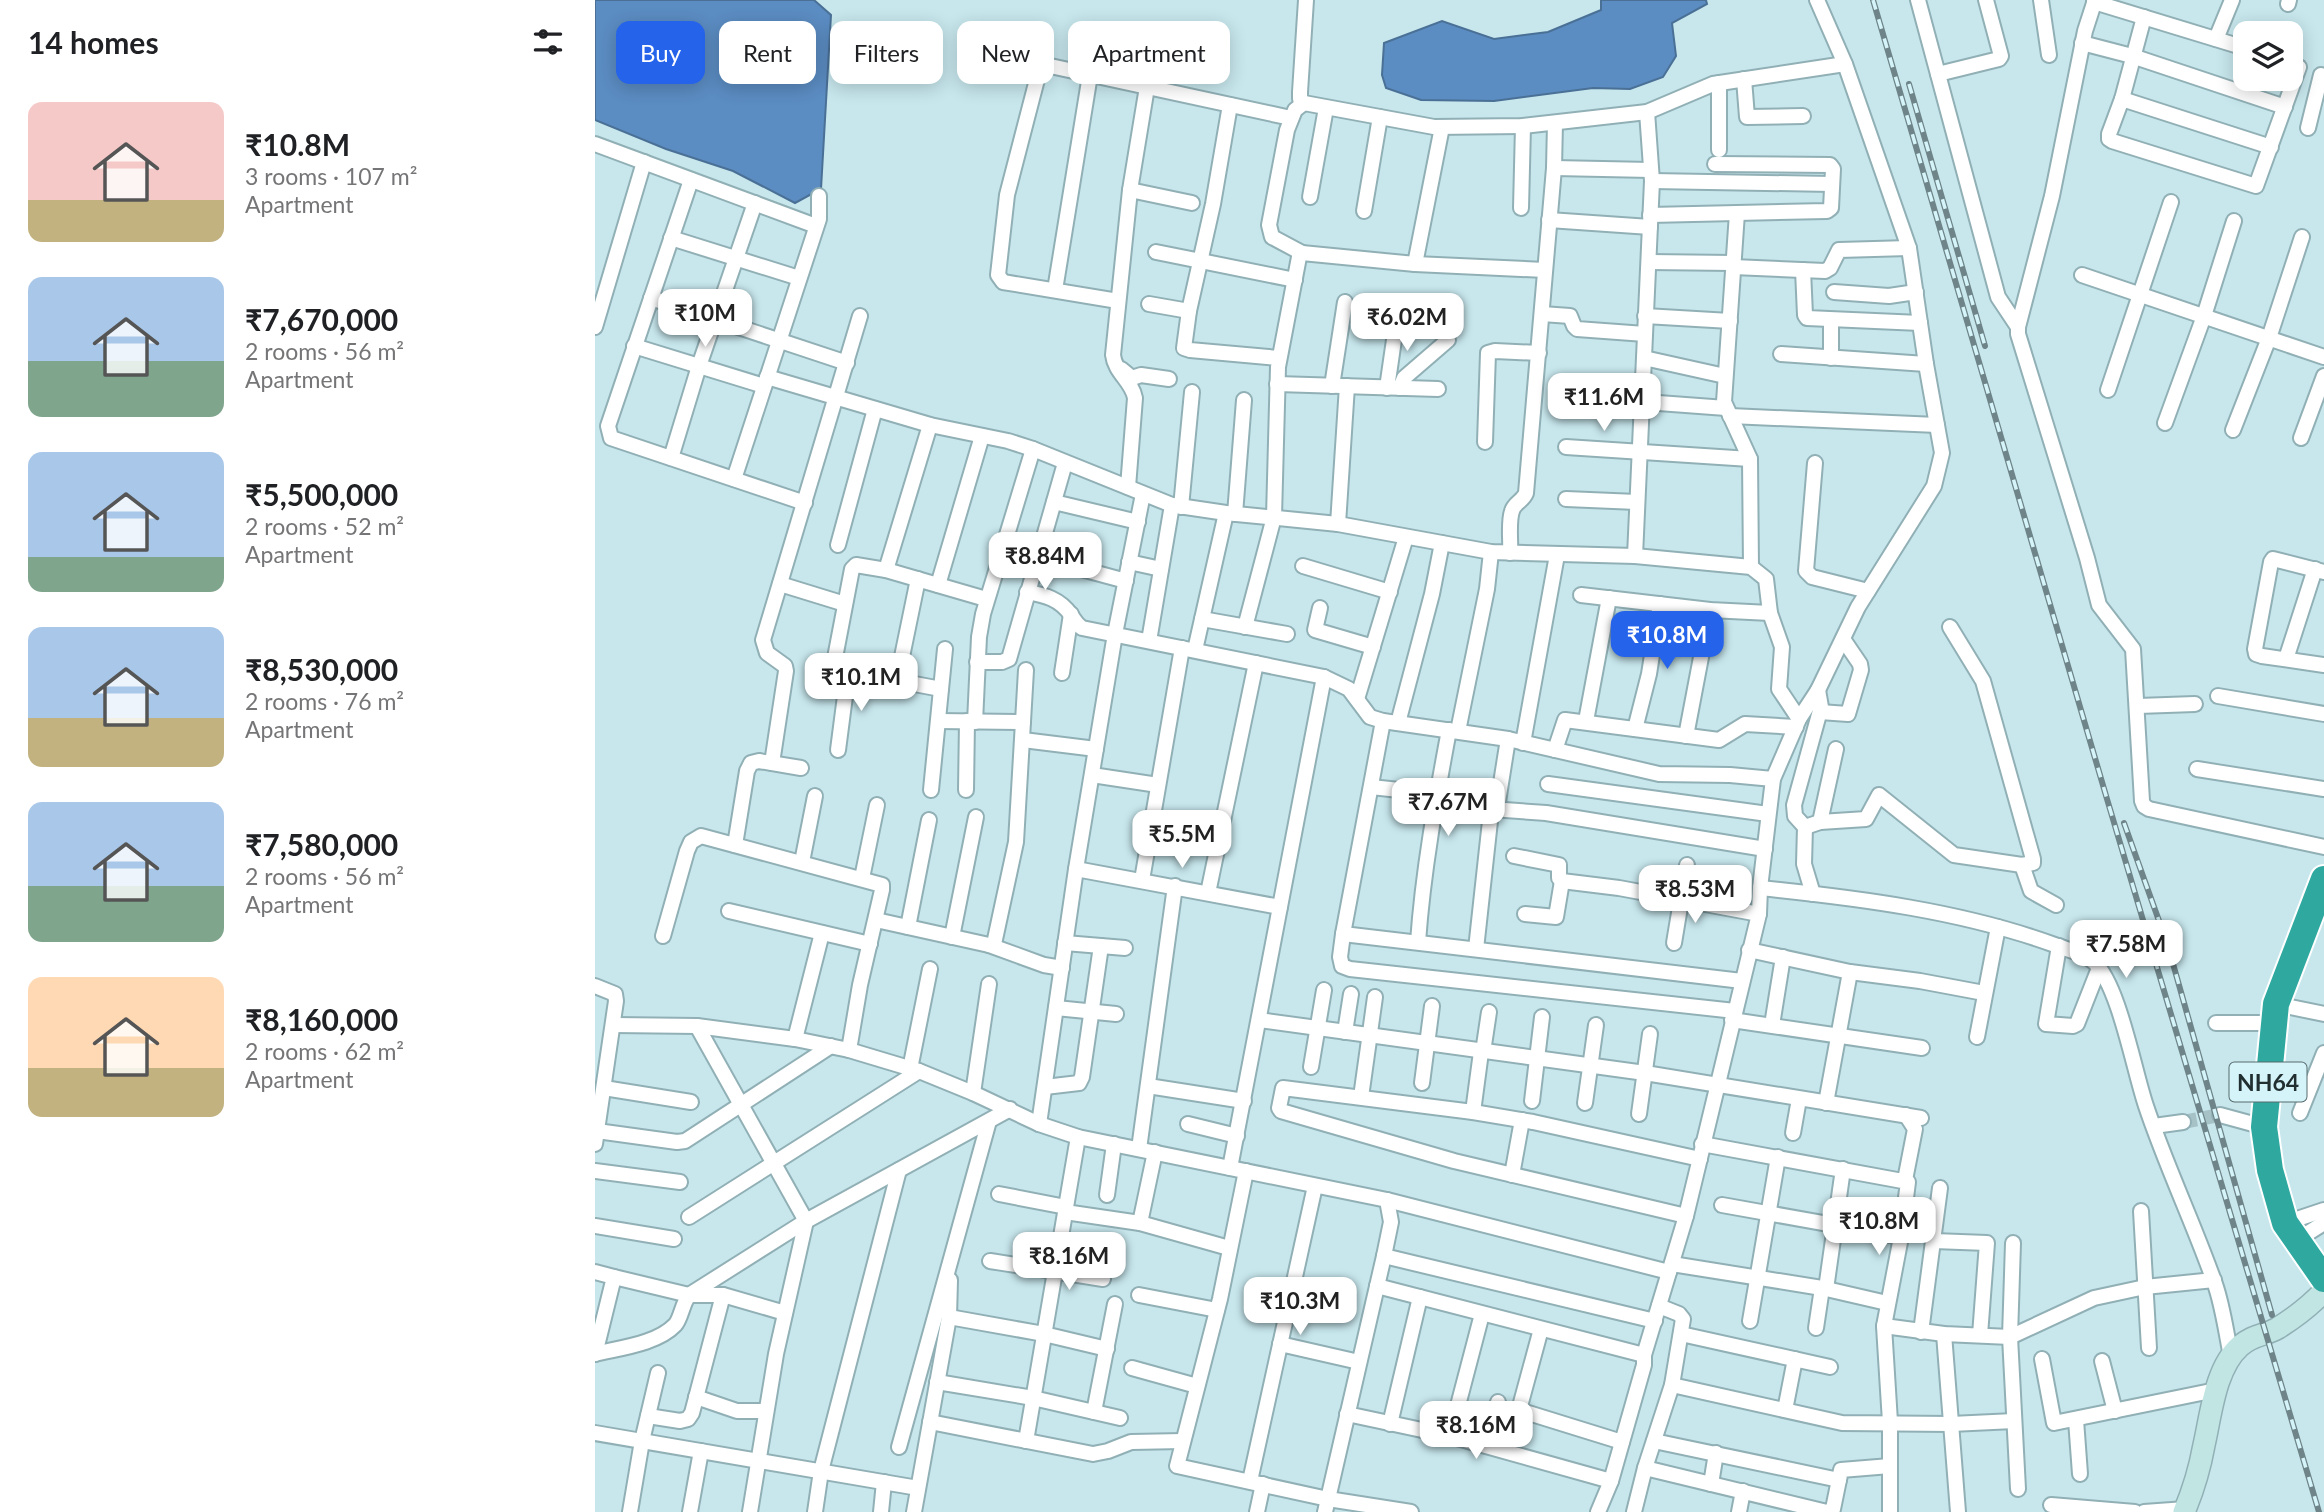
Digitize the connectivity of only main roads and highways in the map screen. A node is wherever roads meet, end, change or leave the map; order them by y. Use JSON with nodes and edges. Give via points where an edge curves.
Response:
{"nodes":[{"id":1,"x":2324,"y":879,"type":"edge"},
{"id":2,"x":2324,"y":1279,"type":"edge"},
{"id":3,"x":2324,"y":1292,"type":"edge"},
{"id":4,"x":2185,"y":1510,"type":"edge"}],
"edges":[{"from":1,"to":2,"type":"highway","number":"NH64","via":[[2275,1014],[2264,1128],[2270,1170],[2291,1232]]},
{"from":3,"to":4,"type":"main road","via":[[2231,1356],[2216,1390]]}]}
